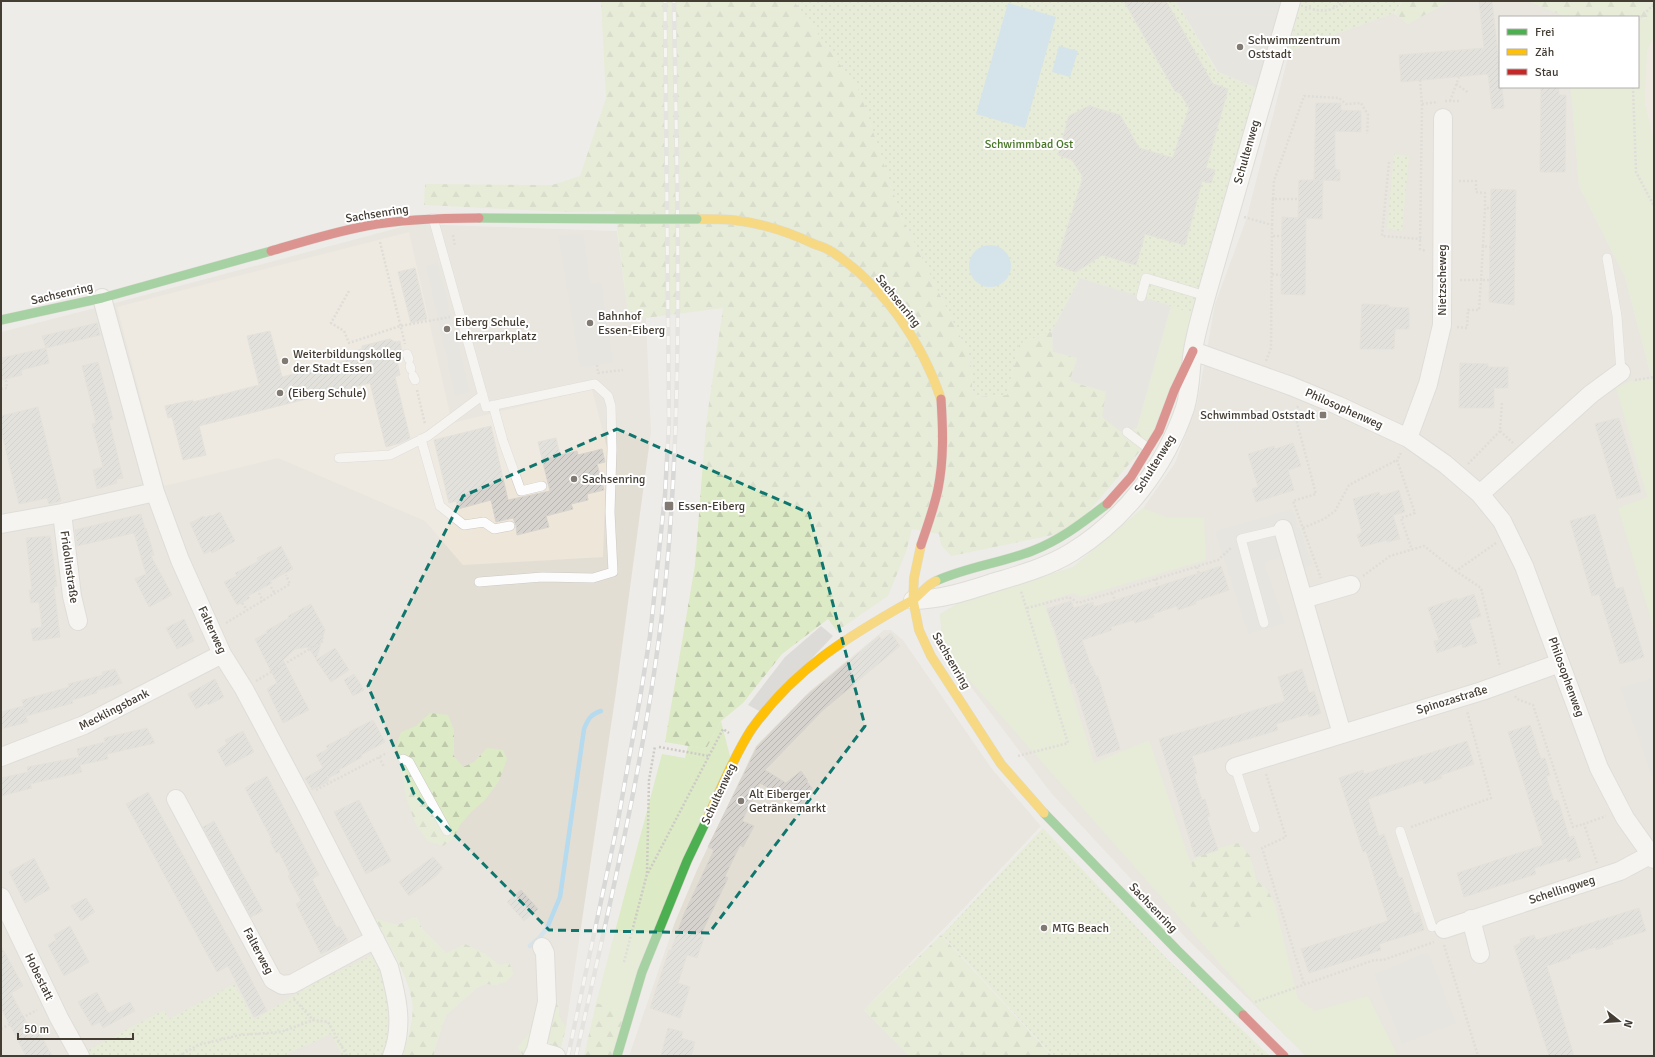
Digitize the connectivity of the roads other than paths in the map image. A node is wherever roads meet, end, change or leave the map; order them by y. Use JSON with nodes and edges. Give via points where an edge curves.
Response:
{"nodes":[{"id":1,"x":1291,"y":2,"type":"edge"},
{"id":2,"x":1443,"y":118,"type":"road end"},
{"id":3,"x":433,"y":218,"type":"junction"},
{"id":4,"x":1607,"y":258,"type":"dead end"},
{"id":5,"x":1206,"y":296,"type":"junction"},
{"id":6,"x":1141,"y":297,"type":"dead end"},
{"id":7,"x":102,"y":298,"type":"junction"},
{"id":8,"x":1,"y":320,"type":"edge"},
{"id":9,"x":1193,"y":351,"type":"junction"},
{"id":10,"x":1620,"y":372,"type":"joint"},
{"id":11,"x":483,"y":395,"type":"junction"},
{"id":12,"x":493,"y":405,"type":"junction"},
{"id":13,"x":1127,"y":432,"type":"dead end"},
{"id":14,"x":425,"y":437,"type":"junction"},
{"id":15,"x":1408,"y":438,"type":"junction"},
{"id":16,"x":1156,"y":453,"type":"junction"},
{"id":17,"x":339,"y":458,"type":"dead end"},
{"id":18,"x":542,"y":486,"type":"dead end"},
{"id":19,"x":155,"y":492,"type":"junction"},
{"id":20,"x":1480,"y":494,"type":"junction"},
{"id":21,"x":62,"y":513,"type":"junction"},
{"id":22,"x":1,"y":524,"type":"edge"},
{"id":23,"x":510,"y":526,"type":"dead end"},
{"id":24,"x":1283,"y":529,"type":"joint"},
{"id":25,"x":479,"y":582,"type":"dead end"},
{"id":26,"x":1351,"y":585,"type":"road end"},
{"id":27,"x":1303,"y":599,"type":"junction"},
{"id":28,"x":913,"y":600,"type":"junction"},
{"id":29,"x":78,"y":621,"type":"dead end"},
{"id":30,"x":1264,"y":623,"type":"dead end"},
{"id":31,"x":222,"y":654,"type":"junction"},
{"id":32,"x":1560,"y":663,"type":"junction"},
{"id":33,"x":1342,"y":734,"type":"junction"},
{"id":34,"x":1,"y":757,"type":"edge"},
{"id":35,"x":403,"y":759,"type":"dead end"},
{"id":36,"x":1235,"y":767,"type":"joint"},
{"id":37,"x":176,"y":799,"type":"dead end"},
{"id":38,"x":1255,"y":828,"type":"dead end"},
{"id":39,"x":447,"y":831,"type":"dead end"},
{"id":40,"x":1400,"y":831,"type":"road end"},
{"id":41,"x":1652,"y":857,"type":"edge"},
{"id":42,"x":1,"y":897,"type":"edge"},
{"id":43,"x":1471,"y":919,"type":"junction"},
{"id":44,"x":1440,"y":931,"type":"joint"},
{"id":45,"x":375,"y":939,"type":"junction"},
{"id":46,"x":542,"y":948,"type":"dead end"},
{"id":47,"x":1480,"y":954,"type":"dead end"},
{"id":48,"x":535,"y":1053,"type":"edge"},
{"id":49,"x":80,"y":1056,"type":"edge"},
{"id":50,"x":392,"y":1056,"type":"edge"},
{"id":51,"x":556,"y":1056,"type":"edge"},
{"id":52,"x":617,"y":1056,"type":"edge"},
{"id":53,"x":1284,"y":1056,"type":"edge"}],
"edges":[{"from":1,"to":5,"type":"street","name":"Schultenweg"},
{"from":2,"to":15,"type":"street","name":"Nietzscheweg","via":[[1442,325],[1428,384]]},
{"from":3,"to":7,"type":"street","name":"Sachsenring","via":[[335,233]]},
{"from":3,"to":11,"type":"lane"},
{"from":3,"to":28,"type":"street","name":"Sachsenring","bridge":true,"via":[[734,220],[802,238],[833,252],[869,282],[899,317],[933,375],[941,399],[942,465],[938,490],[918,555]]},
{"from":4,"to":10,"type":"lane","via":[[1617,316]]},
{"from":5,"to":6,"type":"lane","via":[[1146,278]]},
{"from":5,"to":9,"type":"street","name":"Schultenweg"},
{"from":7,"to":8,"type":"street","name":"Sachsenring"},
{"from":7,"to":19,"type":"street","name":"Falterweg"},
{"from":9,"to":15,"type":"street","name":"Philosophenweg","via":[[1304,392]]},
{"from":9,"to":16,"type":"street","name":"Schultenweg","via":[[1188,397],[1176,431]]},
{"from":10,"to":20,"type":"street","via":[[1591,394]]},
{"from":11,"to":12,"type":"lane","via":[[486,407]]},
{"from":11,"to":14,"type":"lane"},
{"from":12,"to":18,"type":"lane","via":[[521,491]]},
{"from":12,"to":25,"type":"lane","via":[[595,384],[608,396],[611,406],[610,512],[613,572],[593,578],[542,577]]},
{"from":13,"to":16,"type":"lane"},
{"from":14,"to":17,"type":"lane","via":[[390,454]]},
{"from":14,"to":23,"type":"lane","via":[[440,506],[464,525],[484,522],[494,529]]},
{"from":15,"to":20,"type":"street","name":"Philosophenweg","via":[[1458,474]]},
{"from":16,"to":28,"type":"street","name":"Schultenweg","via":[[1143,488],[1120,514],[1071,553],[1035,570],[956,594],[934,600]]},
{"from":19,"to":21,"type":"street","name":"Fridolinstraße"},
{"from":19,"to":31,"type":"street","name":"Falterweg","via":[[180,560]]},
{"from":20,"to":32,"type":"street","name":"Philosophenweg","via":[[1502,521],[1524,566]]},
{"from":21,"to":22,"type":"street","name":"Fridolinstraße"},
{"from":21,"to":29,"type":"street","name":"Fridolinstraße","via":[[72,596]]},
{"from":24,"to":27,"type":"street"},
{"from":24,"to":30,"type":"lane","via":[[1241,540]]},
{"from":26,"to":27,"type":"street"},
{"from":27,"to":33,"type":"street"},
{"from":28,"to":52,"type":"street","name":"Schultenweg","via":[[834,647],[804,671],[751,731],[706,820],[666,912],[642,972]]},
{"from":28,"to":53,"type":"street","name":"Sachsenring","via":[[919,630],[931,656],[1001,764],[1041,810]]},
{"from":31,"to":34,"type":"street","name":"Mecklingsbank","via":[[84,725]]},
{"from":31,"to":45,"type":"street","name":"Falterweg","via":[[244,689]]},
{"from":32,"to":33,"type":"street","name":"Spinozastraße","via":[[1463,697]]},
{"from":32,"to":41,"type":"street","name":"Philosophenweg","via":[[1599,768],[1620,811]]},
{"from":33,"to":36,"type":"street","name":"Spinozastraße"},
{"from":35,"to":39,"type":"lane","via":[[409,762]]},
{"from":36,"to":38,"type":"lane","name":"Spinozastraße"},
{"from":37,"to":45,"type":"street","name":"Falterweg","via":[[273,980],[282,985],[292,984]]},
{"from":40,"to":44,"type":"lane"},
{"from":41,"to":43,"type":"street","name":"Schellingweg","via":[[1601,877]]},
{"from":42,"to":49,"type":"street","name":"Hobestatt"},
{"from":43,"to":44,"type":"street","name":"Schellingweg"},
{"from":43,"to":47,"type":"street"},
{"from":45,"to":50,"type":"street","name":"Falterweg","via":[[389,967],[398,1010],[399,1025]]},
{"from":46,"to":48,"type":"street","via":[[546,953],[547,1002]]},
{"from":48,"to":51,"type":"street"}]}
